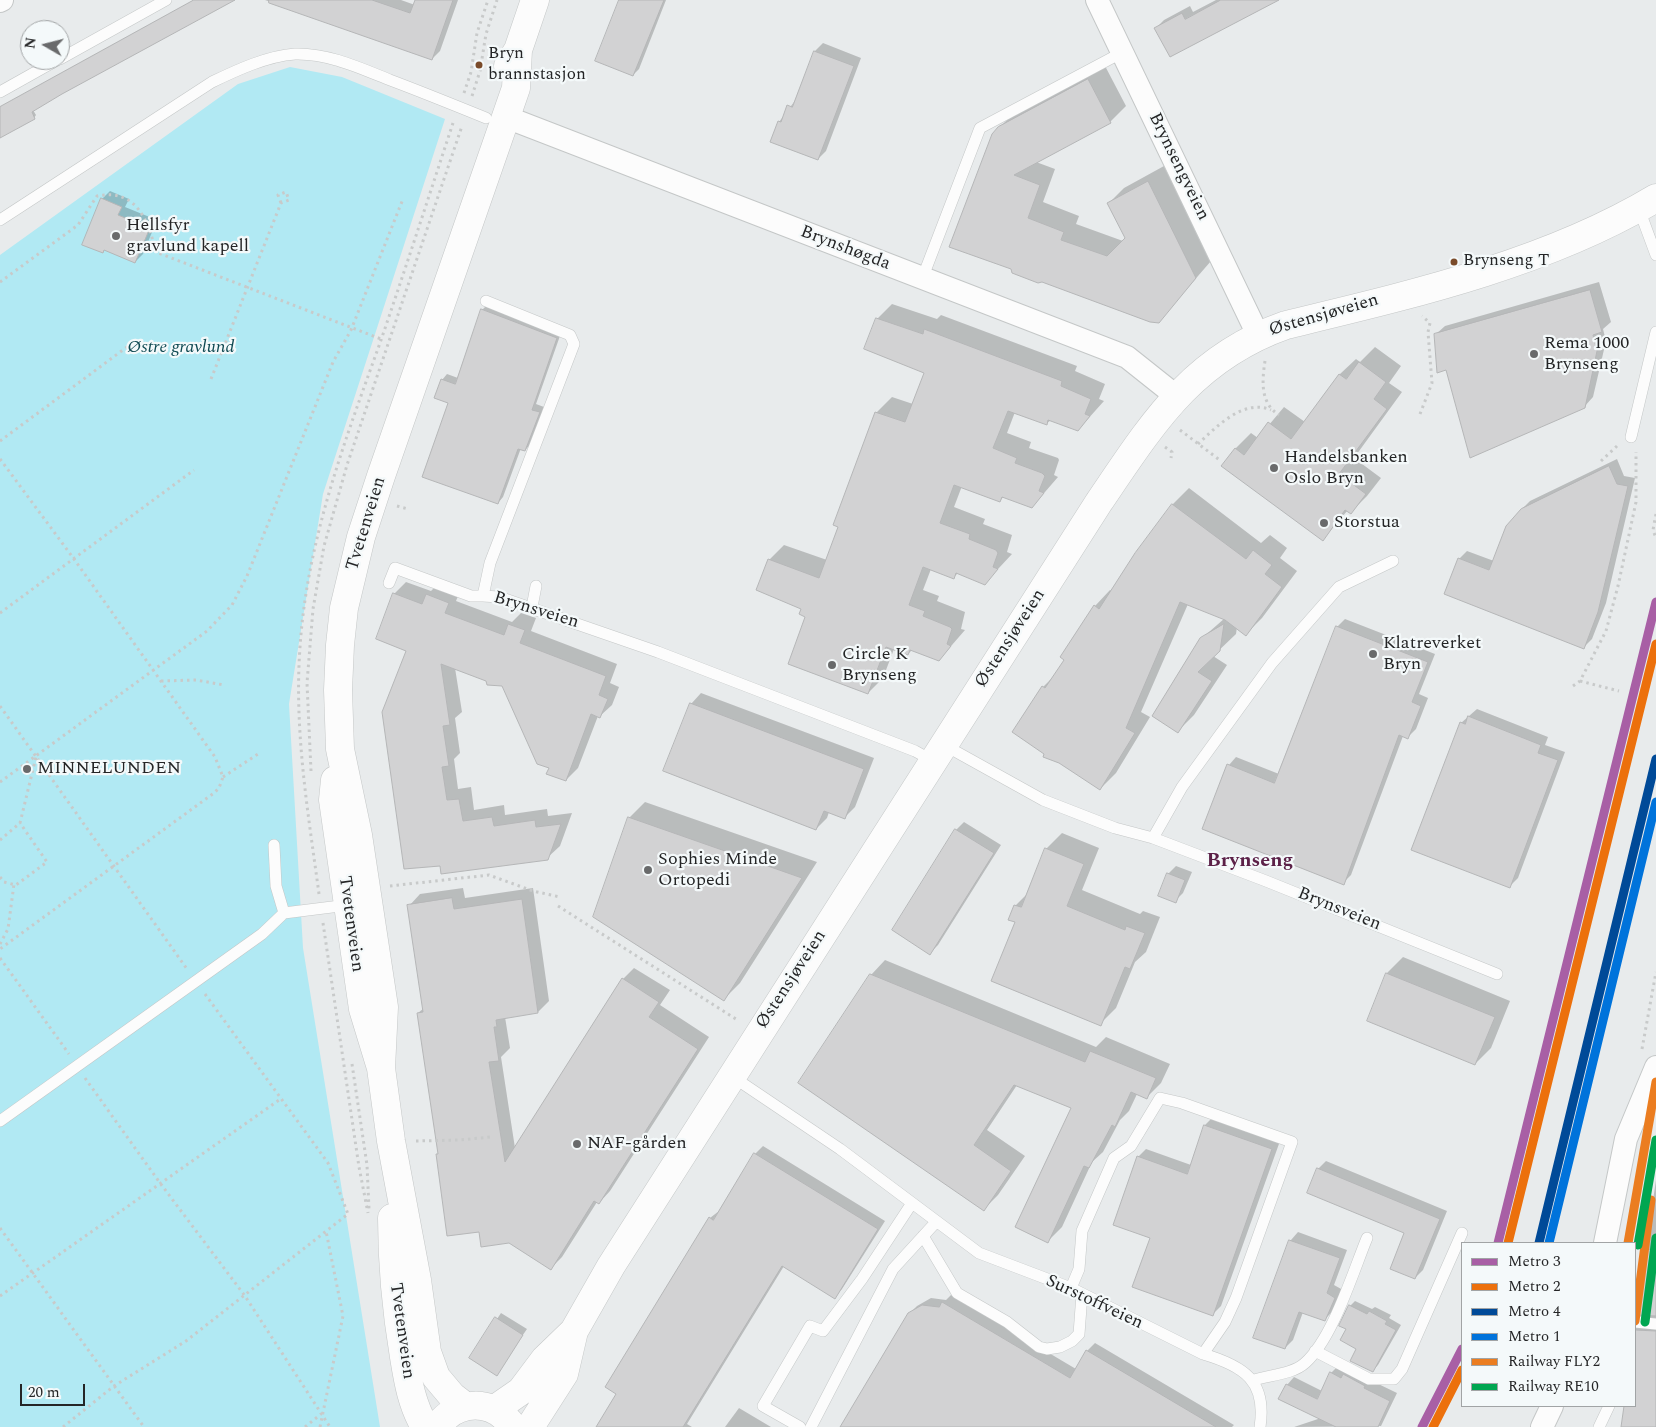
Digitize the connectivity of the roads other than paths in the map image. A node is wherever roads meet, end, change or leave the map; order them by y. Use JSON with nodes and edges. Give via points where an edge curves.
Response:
{"nodes":[{"id":1,"x":166,"y":0,"type":"edge"},
{"id":2,"x":534,"y":0,"type":"edge"},
{"id":3,"x":1097,"y":0,"type":"edge"},
{"id":4,"x":1123,"y":52,"type":"junction"},
{"id":5,"x":70,"y":53,"type":"edge"},
{"id":6,"x":39,"y":70,"type":"edge"},
{"id":7,"x":0,"y":92,"type":"edge"},
{"id":8,"x":496,"y":117,"type":"junction"},
{"id":9,"x":1647,"y":204,"type":"edge"},
{"id":10,"x":0,"y":220,"type":"edge"},
{"id":11,"x":1656,"y":255,"type":"edge"},
{"id":12,"x":922,"y":279,"type":"junction"},
{"id":13,"x":486,"y":301,"type":"dead end"},
{"id":14,"x":1656,"y":332,"type":"edge"},
{"id":15,"x":1262,"y":347,"type":"junction"},
{"id":16,"x":1176,"y":396,"type":"junction"},
{"id":17,"x":1631,"y":437,"type":"road end"},
{"id":18,"x":1393,"y":561,"type":"dead end"},
{"id":19,"x":389,"y":584,"type":"dead end"},
{"id":20,"x":536,"y":586,"type":"dead end"},
{"id":21,"x":483,"y":596,"type":"junction"},
{"id":22,"x":532,"y":607,"type":"junction"},
{"id":23,"x":340,"y":749,"type":"junction"},
{"id":24,"x":938,"y":753,"type":"junction"},
{"id":25,"x":1153,"y":838,"type":"junction"},
{"id":26,"x":274,"y":845,"type":"dead end"},
{"id":27,"x":348,"y":905,"type":"junction"},
{"id":28,"x":284,"y":913,"type":"junction"},
{"id":29,"x":1497,"y":974,"type":"dead end"},
{"id":30,"x":1649,"y":1062,"type":"edge"},
{"id":31,"x":381,"y":1068,"type":"junction"},
{"id":32,"x":731,"y":1076,"type":"junction"},
{"id":33,"x":0,"y":1121,"type":"edge"},
{"id":34,"x":402,"y":1141,"type":"junction"},
{"id":35,"x":912,"y":1204,"type":"junction"},
{"id":36,"x":936,"y":1222,"type":"junction"},
{"id":37,"x":1462,"y":1233,"type":"dead end"},
{"id":38,"x":923,"y":1236,"type":"junction"},
{"id":39,"x":1368,"y":1238,"type":"dead end"},
{"id":40,"x":1605,"y":1242,"type":"edge"},
{"id":41,"x":1071,"y":1288,"type":"junction"},
{"id":42,"x":1082,"y":1294,"type":"junction"},
{"id":43,"x":1636,"y":1322,"type":"edge"},
{"id":44,"x":1656,"y":1324,"type":"edge"},
{"id":45,"x":574,"y":1331,"type":"junction"},
{"id":46,"x":1315,"y":1351,"type":"junction"},
{"id":47,"x":1203,"y":1354,"type":"junction"},
{"id":48,"x":1254,"y":1380,"type":"junction"},
{"id":49,"x":465,"y":1406,"type":"junction"},
{"id":50,"x":1552,"y":1407,"type":"edge"},
{"id":51,"x":1609,"y":1407,"type":"edge"},
{"id":52,"x":504,"y":1418,"type":"edge"},
{"id":53,"x":425,"y":1427,"type":"edge"},
{"id":54,"x":437,"y":1427,"type":"edge"},
{"id":55,"x":530,"y":1427,"type":"edge"},
{"id":56,"x":800,"y":1427,"type":"edge"},
{"id":57,"x":811,"y":1427,"type":"edge"},
{"id":58,"x":1260,"y":1427,"type":"edge"},
{"id":59,"x":1542,"y":1427,"type":"edge"},
{"id":60,"x":1599,"y":1427,"type":"edge"}],
"edges":[{"from":1,"to":5,"type":"lane"},
{"from":2,"to":8,"type":"main road","name":"Tvetenveien","via":[[518,50],[499,82]]},
{"from":3,"to":4,"type":"street","name":"Brynsengveien"},
{"from":4,"to":12,"type":"lane","via":[[980,128]]},
{"from":4,"to":15,"type":"street","name":"Brynsengveien"},
{"from":6,"to":7,"type":"lane"},
{"from":8,"to":10,"type":"lane","via":[[343,62],[294,54],[232,72],[212,82]]},
{"from":8,"to":12,"type":"street","name":"Brynshøgda"},
{"from":8,"to":23,"type":"main road","name":"Tvetenveien","via":[[464,178],[439,307],[352,571],[340,645]]},
{"from":9,"to":11,"type":"lane"},
{"from":9,"to":15,"type":"main road","name":"Østensjøveien","via":[[1556,247],[1482,272],[1286,325]]},
{"from":12,"to":16,"type":"street","name":"Brynshøgda","via":[[1127,357]]},
{"from":13,"to":21,"type":"lane","name":"Brynsveien","via":[[570,335],[574,344],[490,563]]},
{"from":14,"to":17,"type":"lane"},
{"from":15,"to":16,"type":"main road","name":"Østensjøveien","via":[[1221,357]]},
{"from":16,"to":24,"type":"main road","name":"Østensjøveien","via":[[1099,502]]},
{"from":18,"to":25,"type":"lane","via":[[1339,587],[1272,663],[1182,787]]},
{"from":19,"to":21,"type":"lane","via":[[395,568],[470,596]]},
{"from":20,"to":22,"type":"lane"},
{"from":21,"to":22,"type":"lane","name":"Brynsveien","via":[[499,597]]},
{"from":22,"to":24,"type":"lane","name":"Brynsveien","via":[[915,751]]},
{"from":23,"to":27,"type":"main road","name":"Tvetenveien","via":[[332,800]]},
{"from":23,"to":31,"type":"main road","name":"Tvetenveien","via":[[358,835],[384,1007]]},
{"from":24,"to":25,"type":"lane","name":"Brynsveien","via":[[1044,800],[1115,828]]},
{"from":24,"to":32,"type":"main road","name":"Østensjøveien"},
{"from":25,"to":29,"type":"lane","name":"Brynsveien"},
{"from":26,"to":28,"type":"lane","via":[[276,886]]},
{"from":27,"to":28,"type":"lane"},
{"from":27,"to":31,"type":"main road","name":"Tvetenveien","via":[[363,1009]]},
{"from":28,"to":33,"type":"lane","via":[[262,934]]},
{"from":30,"to":40,"type":"street","via":[[1626,1139]]},
{"from":31,"to":34,"type":"main road","name":"Tvetenveien"},
{"from":32,"to":35,"type":"lane","name":"Surstoffveien","via":[[840,1149]]},
{"from":32,"to":45,"type":"main road","name":"Østensjøveien","via":[[611,1266]]},
{"from":34,"to":49,"type":"main road","name":"Tvetenveien","via":[[430,1365],[443,1387]]},
{"from":34,"to":53,"type":"main road","name":"Tvetenveien","via":[[393,1284],[410,1392]]},
{"from":35,"to":36,"type":"lane","name":"Surstoffveien"},
{"from":35,"to":56,"type":"lane","via":[[823,1331],[810,1326],[764,1406]]},
{"from":36,"to":38,"type":"lane"},
{"from":36,"to":41,"type":"lane","name":"Surstoffveien","via":[[980,1253]]},
{"from":37,"to":46,"type":"lane","via":[[1402,1369],[1394,1379],[1369,1378]]},
{"from":38,"to":42,"type":"lane","via":[[957,1293],[1007,1322],[1038,1347],[1060,1347],[1078,1334]]},
{"from":38,"to":57,"type":"lane","via":[[894,1270]]},
{"from":39,"to":46,"type":"lane","via":[[1331,1324]]},
{"from":41,"to":42,"type":"lane","name":"Surstoffveien"},
{"from":41,"to":47,"type":"lane","via":[[1079,1269],[1082,1231],[1114,1158],[1131,1146],[1160,1098],[1292,1142],[1236,1298],[1225,1322]]},
{"from":42,"to":47,"type":"lane","name":"Surstoffveien"},
{"from":43,"to":44,"type":"lane"},
{"from":45,"to":52,"type":"main road","name":"Østensjøveien","via":[[545,1359]]},
{"from":45,"to":55,"type":"main road","name":"Østensjøveien","via":[[564,1374]]},
{"from":46,"to":48,"type":"lane","via":[[1305,1364]]},
{"from":47,"to":48,"type":"lane","name":"Surstoffveien","via":[[1222,1359]]},
{"from":48,"to":58,"type":"lane","via":[[1261,1405]]},
{"from":49,"to":52,"type":"main road","name":"Østensjøveien","via":[[475,1404]]},
{"from":49,"to":54,"type":"main road","via":[[453,1410]]},
{"from":50,"to":59,"type":"street"},
{"from":51,"to":60,"type":"lane"}]}
